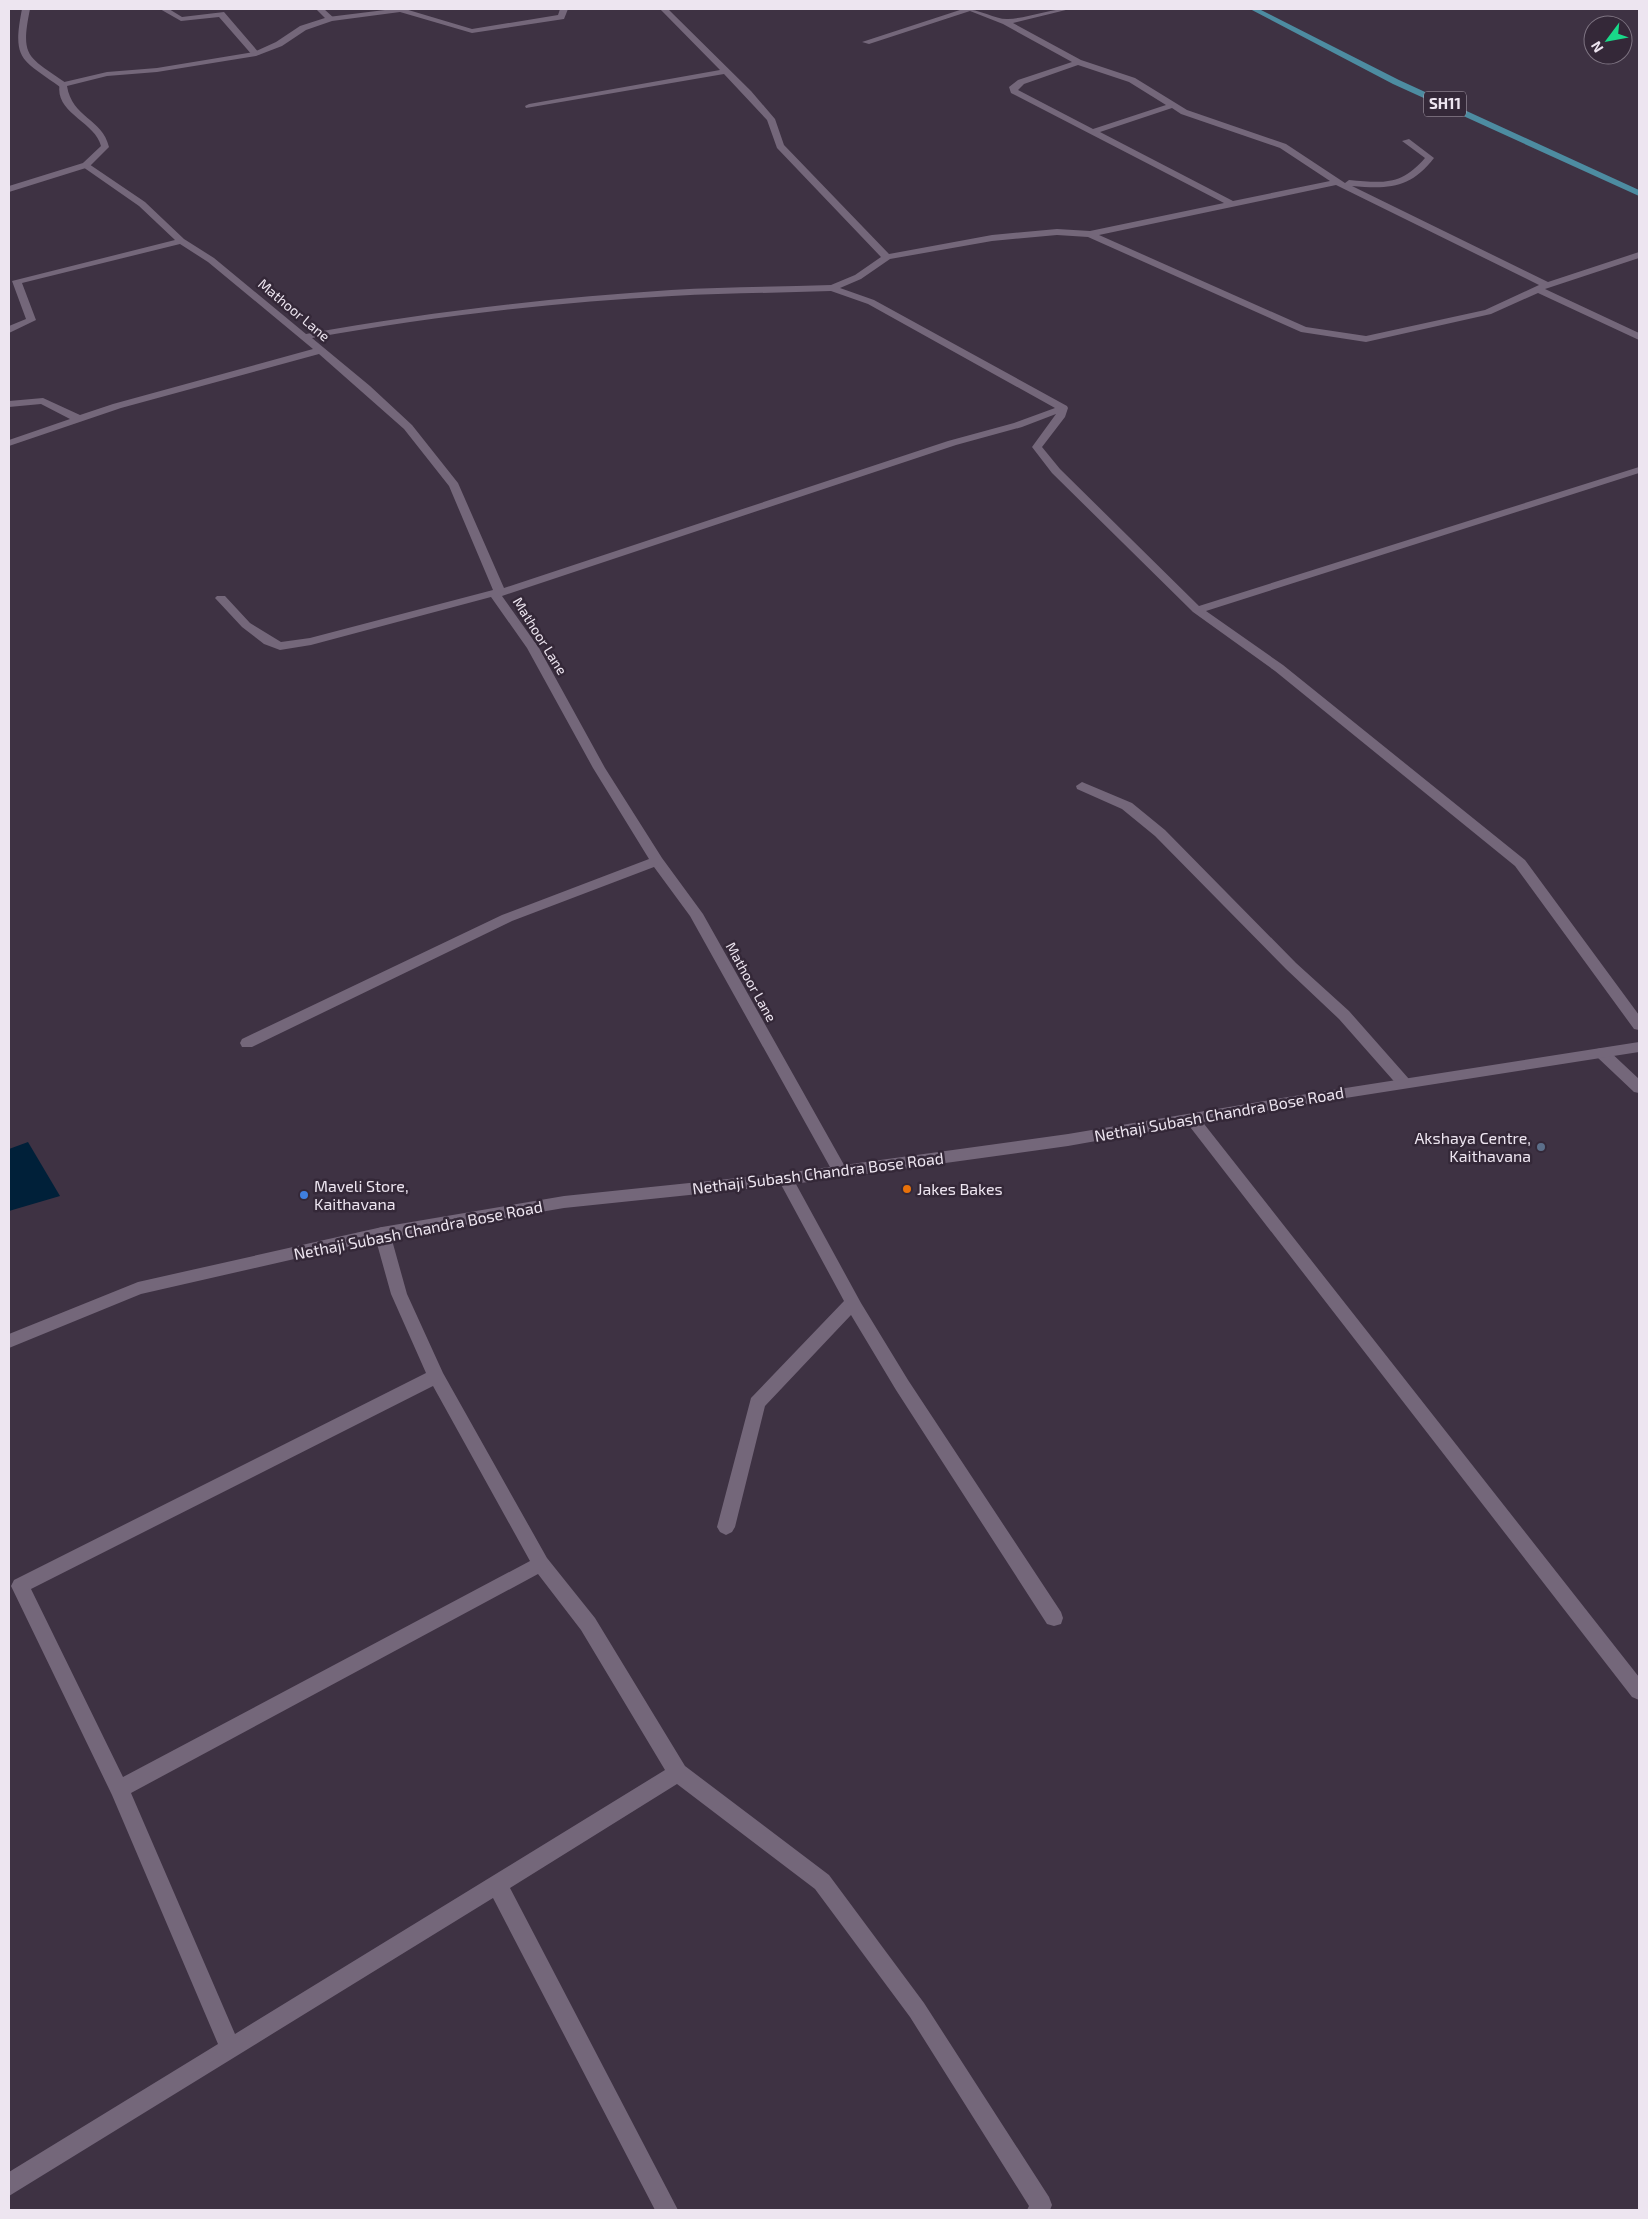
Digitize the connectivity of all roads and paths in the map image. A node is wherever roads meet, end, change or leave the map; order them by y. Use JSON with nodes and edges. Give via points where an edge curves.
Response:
{"nodes":[{"id":1,"x":26,"y":9,"type":"edge"},
{"id":2,"x":164,"y":9,"type":"edge"},
{"id":3,"x":320,"y":9,"type":"edge"},
{"id":4,"x":564,"y":9,"type":"edge"},
{"id":5,"x":664,"y":9,"type":"edge"},
{"id":6,"x":1066,"y":9,"type":"edge"},
{"id":7,"x":1254,"y":9,"type":"edge"},
{"id":8,"x":400,"y":10,"type":"edge"},
{"id":9,"x":331,"y":19,"type":"junction"},
{"id":10,"x":1006,"y":22,"type":"junction"},
{"id":11,"x":866,"y":42,"type":"dead end"},
{"id":12,"x":256,"y":54,"type":"junction"},
{"id":13,"x":1078,"y":62,"type":"junction"},
{"id":14,"x":727,"y":71,"type":"junction"},
{"id":15,"x":63,"y":85,"type":"junction"},
{"id":16,"x":1173,"y":105,"type":"junction"},
{"id":17,"x":529,"y":106,"type":"dead end"},
{"id":18,"x":1092,"y":132,"type":"junction"},
{"id":19,"x":1406,"y":141,"type":"dead end"},
{"id":20,"x":86,"y":165,"type":"junction"},
{"id":21,"x":1337,"y":182,"type":"junction"},
{"id":22,"x":9,"y":189,"type":"edge"},
{"id":23,"x":1639,"y":194,"type":"edge"},
{"id":24,"x":1230,"y":204,"type":"junction"},
{"id":25,"x":1090,"y":234,"type":"junction"},
{"id":26,"x":181,"y":241,"type":"junction"},
{"id":27,"x":1639,"y":255,"type":"edge"},
{"id":28,"x":887,"y":257,"type":"junction"},
{"id":29,"x":1547,"y":285,"type":"junction"},
{"id":30,"x":832,"y":288,"type":"junction"},
{"id":31,"x":1537,"y":289,"type":"junction"},
{"id":32,"x":9,"y":330,"type":"edge"},
{"id":33,"x":1639,"y":337,"type":"edge"},
{"id":34,"x":303,"y":338,"type":"junction"},
{"id":35,"x":319,"y":351,"type":"junction"},
{"id":36,"x":9,"y":404,"type":"edge"},
{"id":37,"x":1063,"y":408,"type":"junction"},
{"id":38,"x":79,"y":419,"type":"junction"},
{"id":39,"x":9,"y":443,"type":"edge"},
{"id":40,"x":1639,"y":470,"type":"edge"},
{"id":41,"x":497,"y":593,"type":"junction"},
{"id":42,"x":221,"y":598,"type":"dead end"},
{"id":43,"x":1197,"y":610,"type":"junction"},
{"id":44,"x":1082,"y":786,"type":"dead end"},
{"id":45,"x":657,"y":861,"type":"junction"},
{"id":46,"x":1639,"y":1025,"type":"edge"},
{"id":47,"x":247,"y":1044,"type":"dead end"},
{"id":48,"x":1639,"y":1047,"type":"edge"},
{"id":49,"x":1602,"y":1053,"type":"junction"},
{"id":50,"x":1404,"y":1083,"type":"junction"},
{"id":51,"x":1639,"y":1088,"type":"edge"},
{"id":52,"x":1192,"y":1119,"type":"junction"},
{"id":53,"x":840,"y":1172,"type":"junction"},
{"id":54,"x":786,"y":1179,"type":"junction"},
{"id":55,"x":382,"y":1233,"type":"junction"},
{"id":56,"x":853,"y":1302,"type":"junction"},
{"id":57,"x":9,"y":1341,"type":"edge"},
{"id":58,"x":436,"y":1376,"type":"junction"},
{"id":59,"x":726,"y":1527,"type":"dead end"},
{"id":60,"x":541,"y":1564,"type":"junction"},
{"id":61,"x":1054,"y":1618,"type":"dead end"},
{"id":62,"x":1639,"y":1691,"type":"edge"},
{"id":63,"x":678,"y":1773,"type":"junction"},
{"id":64,"x":119,"y":1790,"type":"junction"},
{"id":65,"x":497,"y":1885,"type":"junction"},
{"id":66,"x":231,"y":2049,"type":"junction"},
{"id":67,"x":9,"y":2185,"type":"edge"},
{"id":68,"x":667,"y":2210,"type":"edge"},
{"id":69,"x":1038,"y":2210,"type":"edge"}],
"edges":[{"from":1,"to":15,"type":"street","via":[[20,38],[28,59]]},
{"from":2,"to":12,"type":"street","via":[[181,19],[221,14]]},
{"from":3,"to":9,"type":"street"},
{"from":4,"to":8,"type":"street","via":[[560,17],[472,31]]},
{"from":5,"to":14,"type":"street"},
{"from":6,"to":10,"type":"street"},
{"from":7,"to":23,"type":"main road","number":"SH11","via":[[1396,82]]},
{"from":8,"to":9,"type":"street"},
{"from":9,"to":12,"type":"street","via":[[303,28]]},
{"from":10,"to":11,"type":"street","via":[[970,9]]},
{"from":10,"to":13,"type":"street"},
{"from":12,"to":15,"type":"street","via":[[157,70],[107,74]]},
{"from":13,"to":16,"type":"street","via":[[1132,80]]},
{"from":13,"to":18,"type":"street","via":[[1021,82],[1013,87],[1014,92]]},
{"from":14,"to":17,"type":"street"},
{"from":14,"to":28,"type":"street","via":[[771,119],[780,146]]},
{"from":15,"to":20,"type":"street","via":[[65,100],[71,110],[102,134],[105,141],[105,147]]},
{"from":16,"to":18,"type":"street"},
{"from":16,"to":21,"type":"street","via":[[1184,112],[1277,144]]},
{"from":18,"to":24,"type":"street"},
{"from":19,"to":21,"type":"street","via":[[1430,158],[1415,175],[1383,186]]},
{"from":20,"to":22,"type":"street"},
{"from":20,"to":26,"type":"street","name":"Mathoor Lane","via":[[142,204]]},
{"from":21,"to":24,"type":"street"},
{"from":21,"to":29,"type":"street"},
{"from":24,"to":25,"type":"street"},
{"from":25,"to":28,"type":"street","via":[[1057,232],[992,238]]},
{"from":25,"to":31,"type":"street","via":[[1304,330],[1366,339],[1488,312]]},
{"from":26,"to":32,"type":"street","via":[[17,281],[31,320]]},
{"from":26,"to":34,"type":"street","name":"Mathoor Lane","via":[[211,260]]},
{"from":27,"to":29,"type":"street"},
{"from":28,"to":30,"type":"street","via":[[858,277]]},
{"from":29,"to":31,"type":"street"},
{"from":30,"to":34,"type":"street","via":[[672,293],[542,304],[353,328]]},
{"from":30,"to":37,"type":"street","via":[[870,302]]},
{"from":31,"to":33,"type":"street"},
{"from":34,"to":35,"type":"street","name":"Mathoor Lane"},
{"from":35,"to":38,"type":"street"},
{"from":35,"to":41,"type":"street","name":"Mathoor Lane","via":[[408,427],[454,485]]},
{"from":36,"to":38,"type":"street","via":[[43,401]]},
{"from":37,"to":41,"type":"street"},
{"from":37,"to":43,"type":"street","via":[[1037,447],[1056,471]]},
{"from":38,"to":39,"type":"street"},
{"from":40,"to":43,"type":"street"},
{"from":41,"to":42,"type":"street","via":[[280,646],[268,642],[246,625]]},
{"from":41,"to":45,"type":"street","name":"Mathoor Lane","via":[[533,648],[599,768]]},
{"from":43,"to":46,"type":"street","via":[[1279,668],[1520,863]]},
{"from":44,"to":50,"type":"street","via":[[1127,806],[1160,833],[1344,1015]]},
{"from":45,"to":47,"type":"street","via":[[507,918]]},
{"from":45,"to":53,"type":"street","name":"Mathoor Lane","via":[[696,914]]},
{"from":48,"to":49,"type":"street","name":"Nethaji Subash Chandra Bose Road"},
{"from":49,"to":50,"type":"street","name":"Nethaji Subash Chandra Bose Road"},
{"from":49,"to":51,"type":"street"},
{"from":50,"to":52,"type":"street","name":"Nethaji Subash Chandra Bose Road"},
{"from":52,"to":53,"type":"street","name":"Nethaji Subash Chandra Bose Road"},
{"from":52,"to":62,"type":"street"},
{"from":53,"to":54,"type":"street","name":"Nethaji Subash Chandra Bose Road"},
{"from":54,"to":55,"type":"street","name":"Nethaji Subash Chandra Bose Road","via":[[564,1202]]},
{"from":54,"to":56,"type":"street"},
{"from":55,"to":57,"type":"street","name":"Nethaji Subash Chandra Bose Road","via":[[138,1288]]},
{"from":55,"to":58,"type":"street","via":[[399,1294]]},
{"from":56,"to":59,"type":"street","via":[[757,1403]]},
{"from":56,"to":61,"type":"street","via":[[902,1385]]},
{"from":58,"to":60,"type":"street"},
{"from":58,"to":64,"type":"street","via":[[20,1586]]},
{"from":60,"to":63,"type":"street","via":[[588,1624]]},
{"from":60,"to":64,"type":"street"},
{"from":63,"to":65,"type":"street"},
{"from":63,"to":69,"type":"street","via":[[822,1882],[917,2010],[1040,2205]]},
{"from":64,"to":66,"type":"street"},
{"from":65,"to":66,"type":"street"},
{"from":65,"to":68,"type":"street"},
{"from":66,"to":67,"type":"street"}]}
